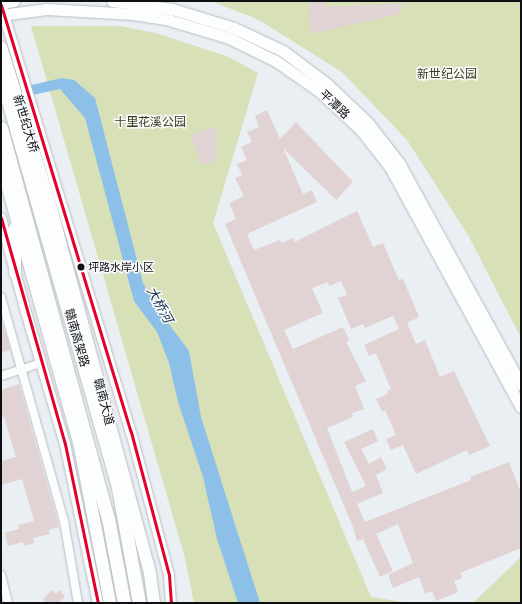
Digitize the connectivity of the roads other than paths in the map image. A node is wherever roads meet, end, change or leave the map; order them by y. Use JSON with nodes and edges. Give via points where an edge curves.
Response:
{"nodes":[{"id":1,"x":14,"y":1,"type":"edge"},
{"id":2,"x":112,"y":1,"type":"edge"},
{"id":3,"x":2,"y":9,"type":"edge"},
{"id":4,"x":1,"y":47,"type":"edge"},
{"id":5,"x":1,"y":76,"type":"edge"},
{"id":6,"x":1,"y":128,"type":"edge"},
{"id":7,"x":1,"y":163,"type":"edge"},
{"id":8,"x":55,"y":201,"type":"junction"},
{"id":9,"x":15,"y":213,"type":"junction"},
{"id":10,"x":1,"y":219,"type":"edge"},
{"id":11,"x":15,"y":273,"type":"junction"},
{"id":12,"x":1,"y":297,"type":"edge"},
{"id":13,"x":41,"y":363,"type":"junction"},
{"id":14,"x":21,"y":369,"type":"junction"},
{"id":15,"x":1,"y":376,"type":"edge"},
{"id":16,"x":521,"y":385,"type":"edge"},
{"id":17,"x":521,"y":407,"type":"edge"},
{"id":18,"x":150,"y":574,"type":"junction"},
{"id":19,"x":1,"y":576,"type":"edge"},
{"id":20,"x":8,"y":603,"type":"edge"},
{"id":21,"x":78,"y":603,"type":"edge"},
{"id":22,"x":98,"y":603,"type":"edge"},
{"id":23,"x":110,"y":603,"type":"edge"},
{"id":24,"x":124,"y":603,"type":"edge"},
{"id":25,"x":139,"y":603,"type":"edge"},
{"id":26,"x":154,"y":603,"type":"edge"},
{"id":27,"x":157,"y":603,"type":"edge"},
{"id":28,"x":171,"y":603,"type":"edge"}],
"edges":[{"from":1,"to":3,"type":"main road"},
{"from":2,"to":16,"type":"main road","name":"平潭路","via":[[172,9],[234,28],[283,51],[327,84],[368,123],[399,163]]},
{"from":3,"to":8,"type":"street"},
{"from":3,"to":17,"type":"main road","name":"平潭路","via":[[133,14],[169,20],[229,38],[276,61],[319,91],[361,130],[390,168]]},
{"from":4,"to":8,"type":"main road","name":"新世纪大桥"},
{"from":5,"to":25,"type":"highway","name":"赣南高架路","via":[[117,482]]},
{"from":6,"to":24,"type":"highway","name":"赣南高架路","via":[[108,518]]},
{"from":7,"to":9,"type":"main road"},
{"from":8,"to":18,"type":"main road","name":"赣南大道"},
{"from":8,"to":28,"type":"street","via":[[130,432],[169,576]]},
{"from":9,"to":11,"type":"main road"},
{"from":9,"to":23,"type":"main road","via":[[79,442]]},
{"from":10,"to":11,"type":"street"},
{"from":11,"to":13,"type":"street"},
{"from":12,"to":14,"type":"street"},
{"from":13,"to":14,"type":"street"},
{"from":13,"to":22,"type":"street","via":[[65,444]]},
{"from":14,"to":15,"type":"street"},
{"from":14,"to":21,"type":"street","via":[[64,521]]},
{"from":18,"to":26,"type":"main road","name":"赣南大道"},
{"from":18,"to":27,"type":"main road"},
{"from":19,"to":20,"type":"street"}]}
